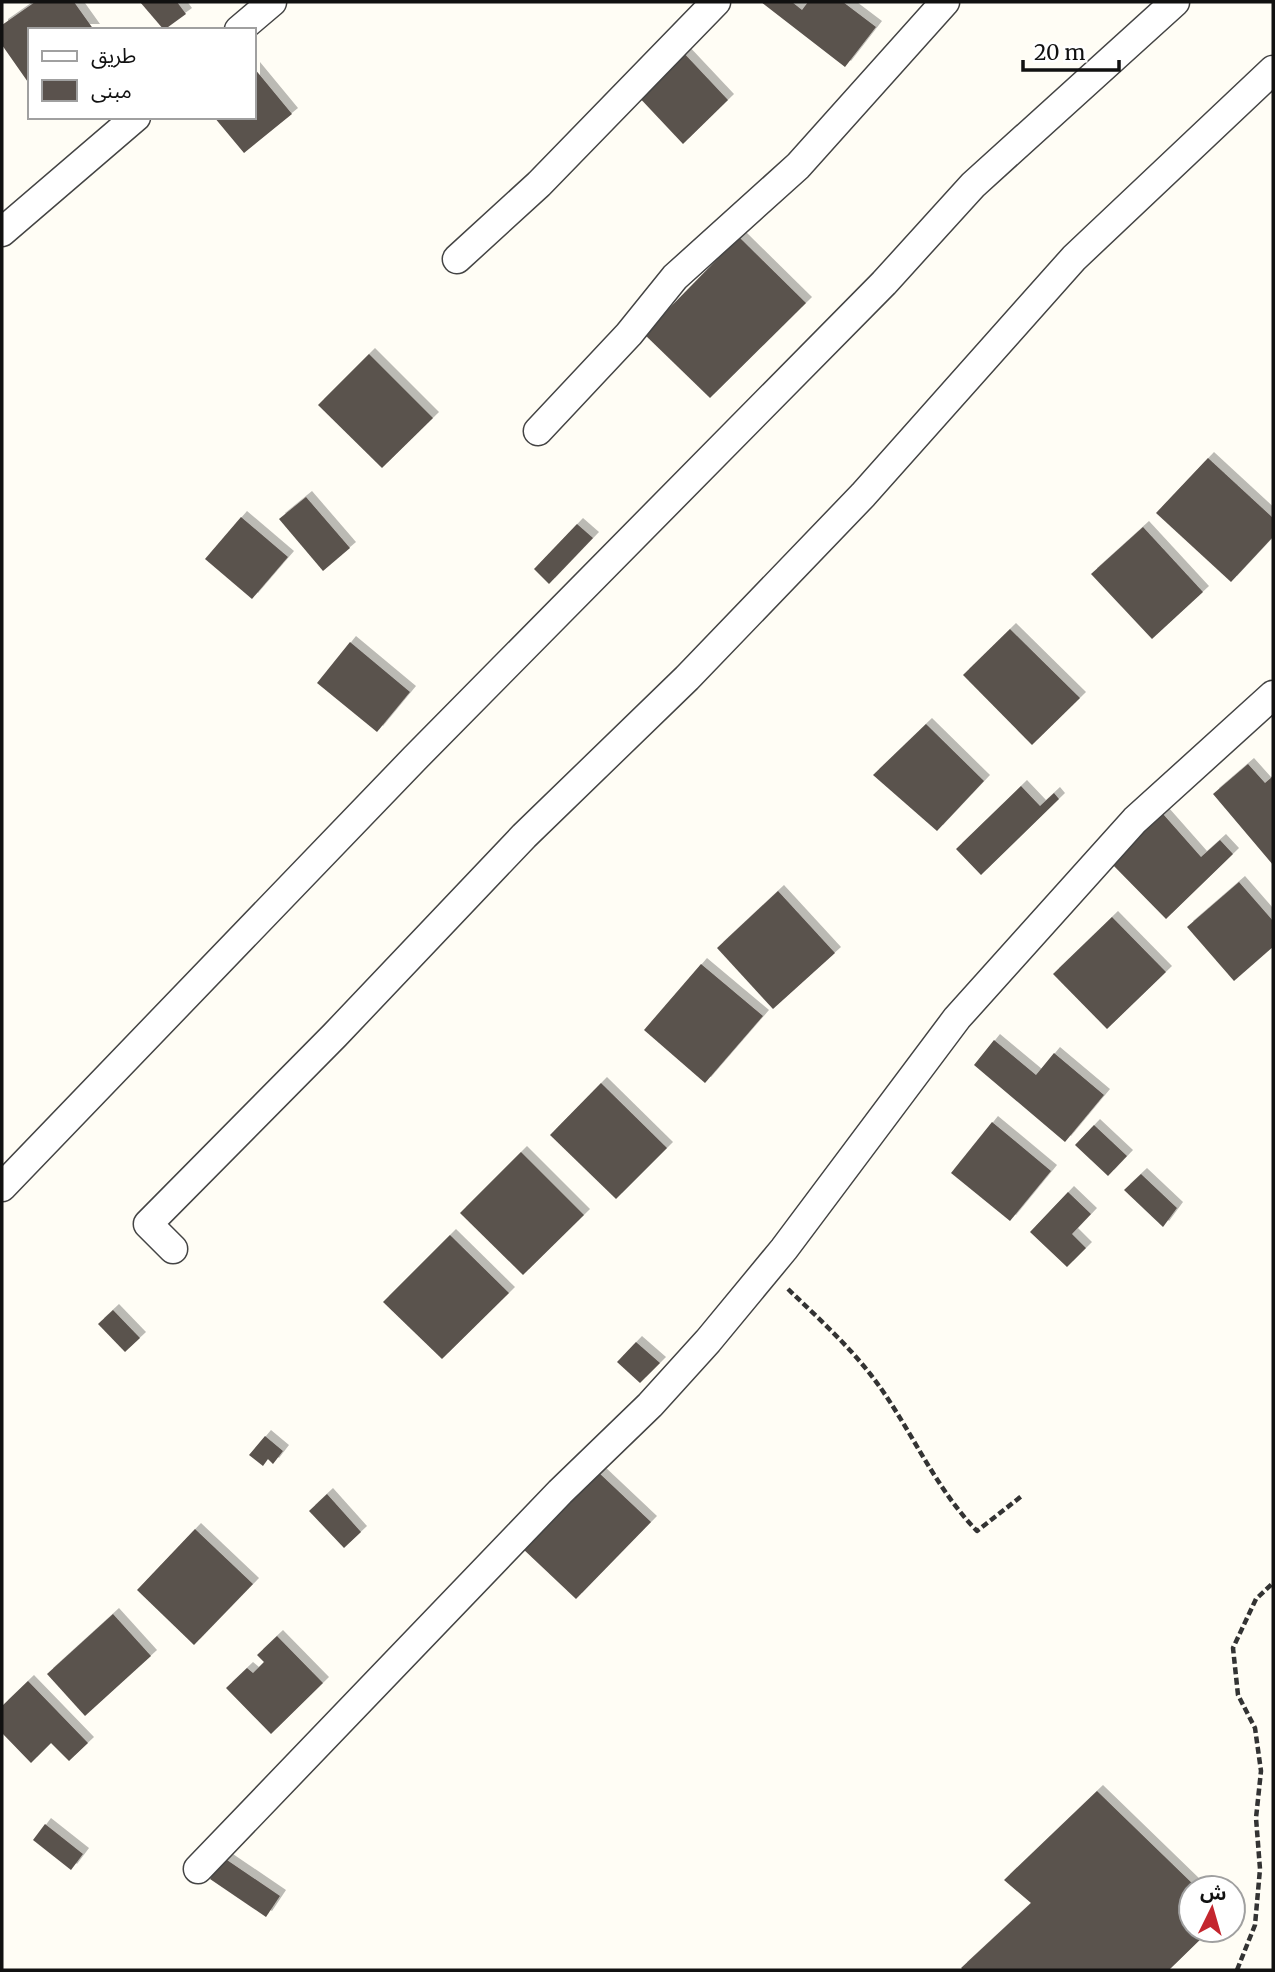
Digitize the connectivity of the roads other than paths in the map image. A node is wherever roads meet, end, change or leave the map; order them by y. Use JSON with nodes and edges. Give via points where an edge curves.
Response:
{"nodes":[{"id":1,"x":272,"y":2,"type":"edge"},
{"id":2,"x":716,"y":2,"type":"edge"},
{"id":3,"x":945,"y":2,"type":"edge"},
{"id":4,"x":1175,"y":2,"type":"edge"},
{"id":5,"x":241,"y":28,"type":"edge"},
{"id":6,"x":1273,"y":70,"type":"edge"},
{"id":7,"x":134,"y":119,"type":"edge"},
{"id":8,"x":2,"y":232,"type":"edge"},
{"id":9,"x":457,"y":259,"type":"dead end"},
{"id":10,"x":538,"y":431,"type":"dead end"},
{"id":11,"x":1273,"y":695,"type":"edge"},
{"id":12,"x":2,"y":1187,"type":"edge"},
{"id":13,"x":173,"y":1249,"type":"dead end"},
{"id":14,"x":198,"y":1869,"type":"dead end"}],
"edges":[{"from":1,"to":5,"type":"street"},
{"from":2,"to":9,"type":"street","via":[[538,184]]},
{"from":3,"to":10,"type":"street","via":[[799,166],[675,277],[629,334]]},
{"from":4,"to":12,"type":"street","via":[[973,185],[884,283],[434,738]]},
{"from":6,"to":13,"type":"street","via":[[1074,258],[863,495],[148,1224]]},
{"from":7,"to":8,"type":"street"},
{"from":11,"to":14,"type":"street","via":[[1135,820],[957,1018],[767,1269],[650,1405],[560,1492]]}]}
